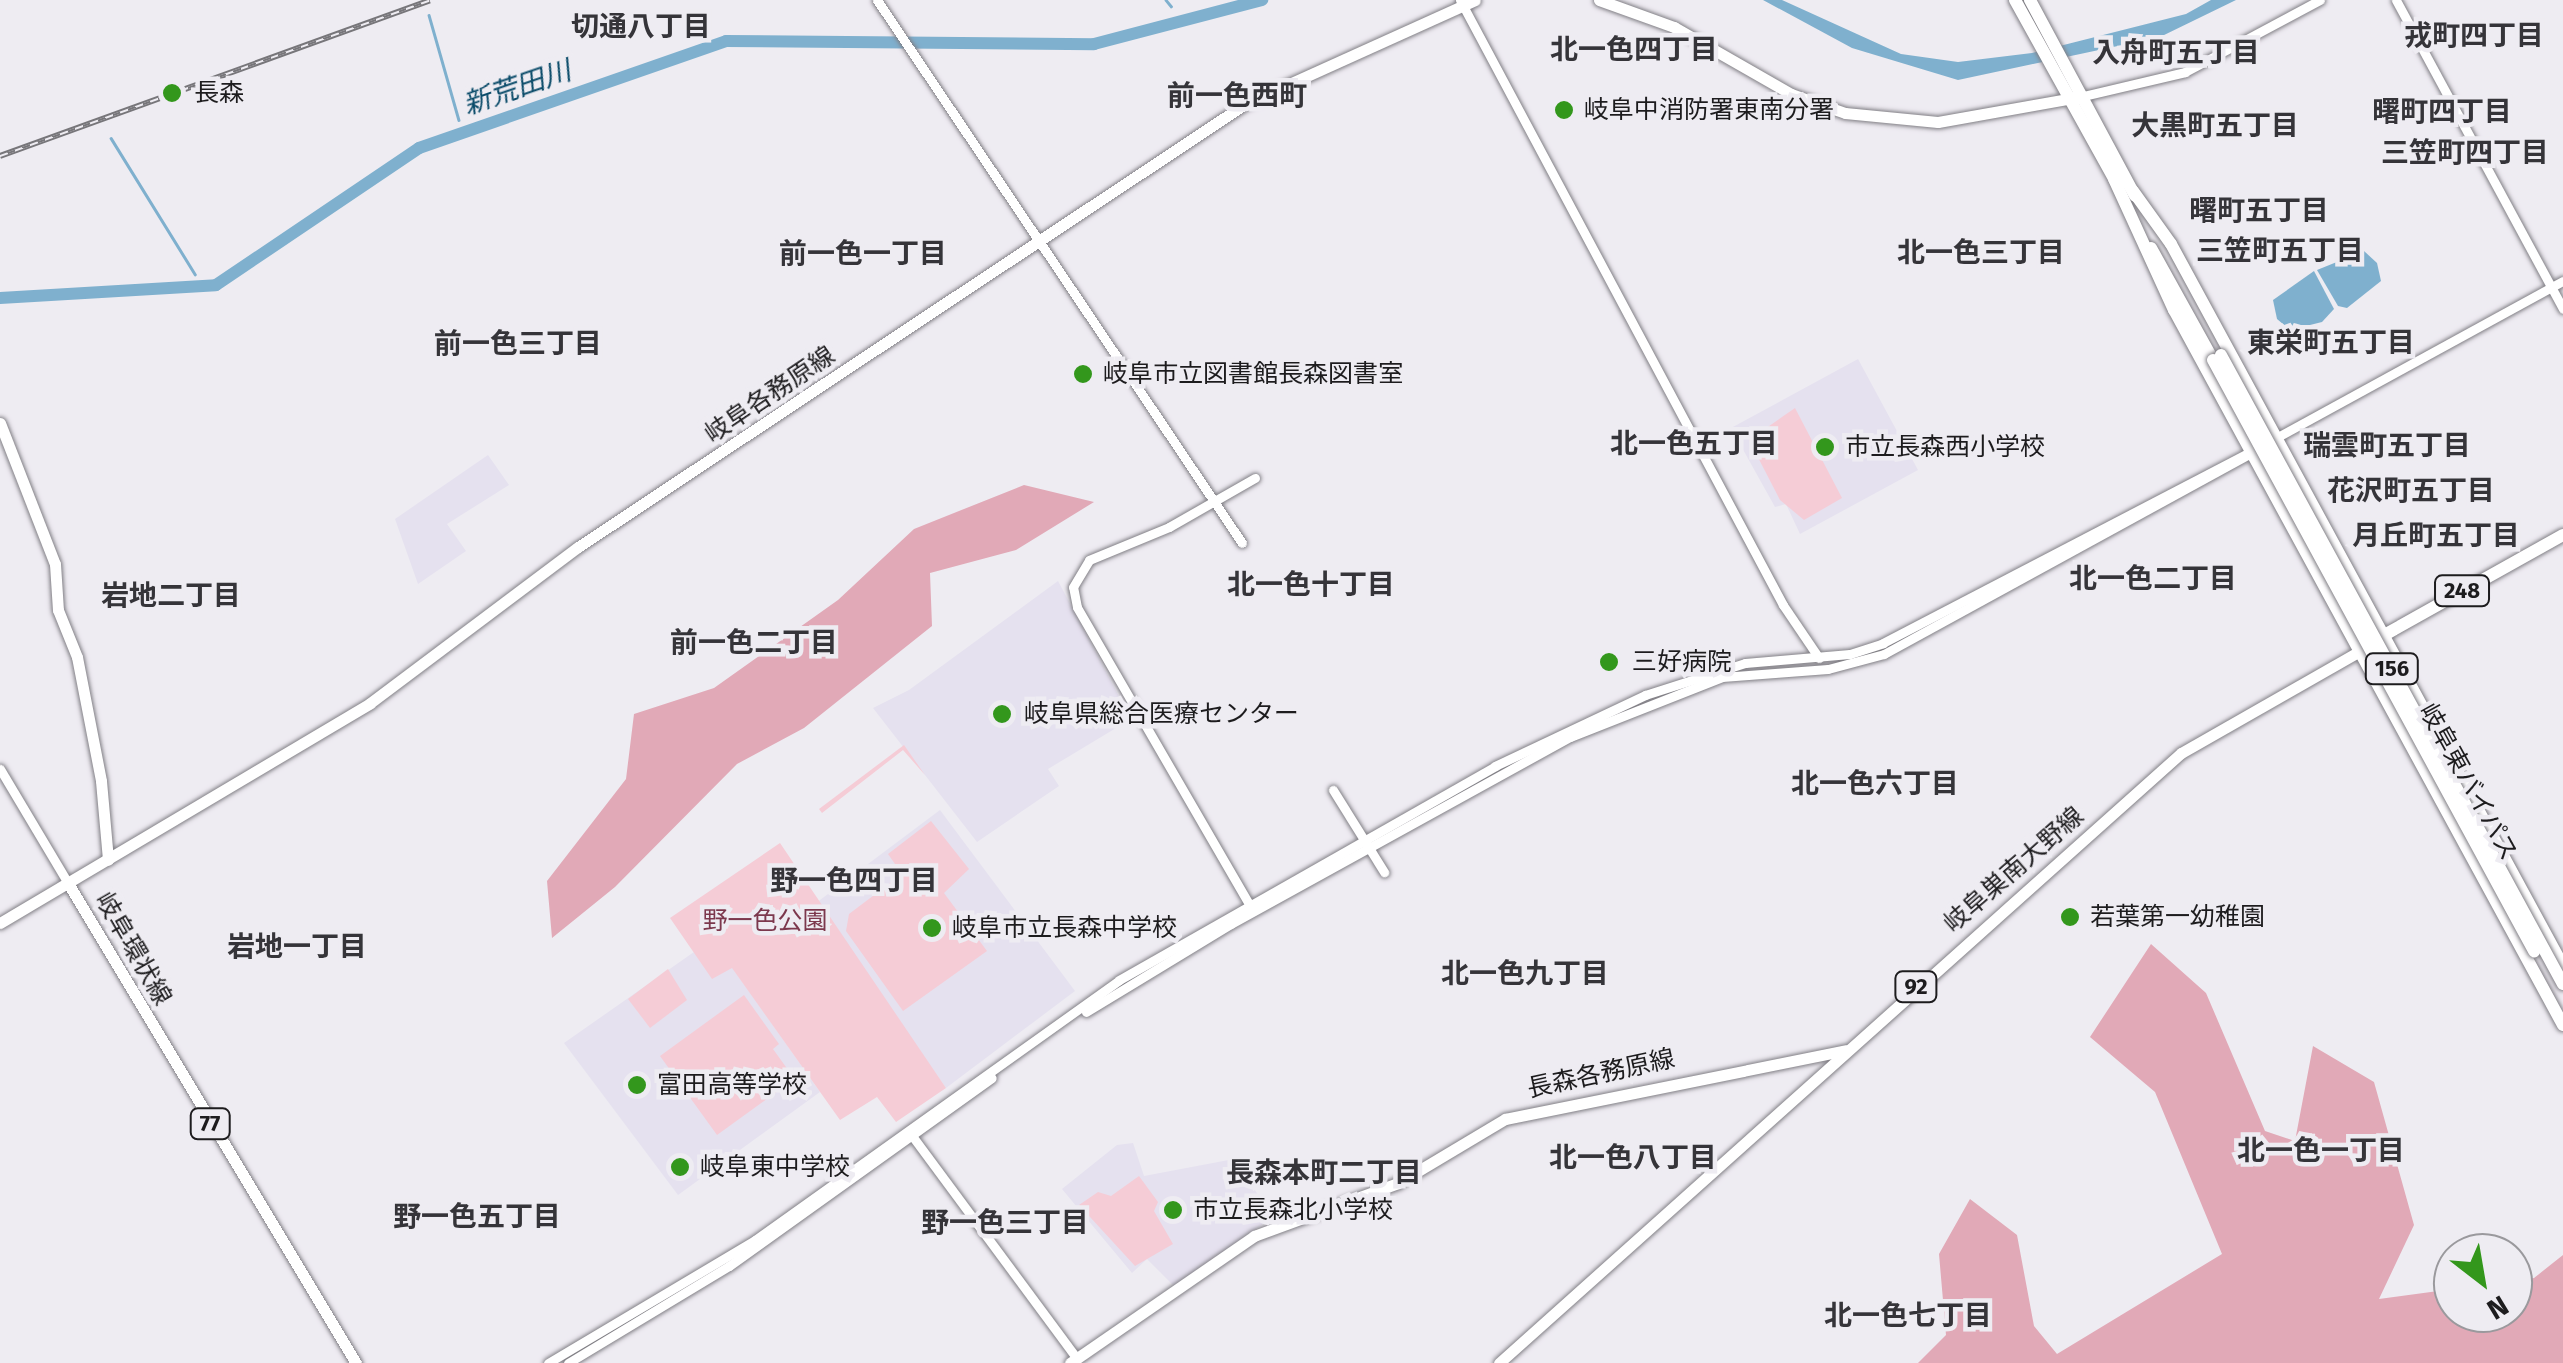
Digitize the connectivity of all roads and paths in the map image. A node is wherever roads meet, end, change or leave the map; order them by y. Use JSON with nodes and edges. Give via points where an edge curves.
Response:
{"nodes":[{"id":1,"x":877,"y":0,"type":"edge"},
{"id":2,"x":1599,"y":0,"type":"edge"},
{"id":3,"x":2015,"y":0,"type":"edge"},
{"id":4,"x":2030,"y":0,"type":"edge"},
{"id":5,"x":2320,"y":0,"type":"edge"},
{"id":6,"x":2396,"y":0,"type":"edge"},
{"id":7,"x":1466,"y":2,"type":"edge"},
{"id":8,"x":2047,"y":45,"type":"junction"},
{"id":9,"x":2076,"y":98,"type":"junction"},
{"id":10,"x":2114,"y":180,"type":"junction"},
{"id":11,"x":2132,"y":191,"type":"junction"},
{"id":12,"x":1042,"y":240,"type":"junction"},
{"id":13,"x":2563,"y":281,"type":"edge"},
{"id":14,"x":2552,"y":288,"type":"junction"},
{"id":15,"x":2563,"y":309,"type":"edge"},
{"id":16,"x":2217,"y":357,"type":"junction"},
{"id":17,"x":0,"y":424,"type":"edge"},
{"id":18,"x":2276,"y":438,"type":"junction"},
{"id":19,"x":2253,"y":450,"type":"junction"},
{"id":20,"x":1255,"y":478,"type":"dead end"},
{"id":21,"x":1217,"y":499,"type":"junction"},
{"id":22,"x":2563,"y":535,"type":"edge"},
{"id":23,"x":1242,"y":543,"type":"dead end"},
{"id":24,"x":2563,"y":544,"type":"edge"},
{"id":25,"x":2385,"y":638,"type":"junction"},
{"id":26,"x":2362,"y":649,"type":"junction"},
{"id":27,"x":1819,"y":658,"type":"junction"},
{"id":28,"x":0,"y":768,"type":"edge"},
{"id":29,"x":1333,"y":790,"type":"dead end"},
{"id":30,"x":1366,"y":844,"type":"junction"},
{"id":31,"x":108,"y":860,"type":"junction"},
{"id":32,"x":1384,"y":872,"type":"dead end"},
{"id":33,"x":68,"y":883,"type":"junction"},
{"id":34,"x":1249,"y":904,"type":"junction"},
{"id":35,"x":0,"y":923,"type":"edge"},
{"id":36,"x":2563,"y":966,"type":"edge"},
{"id":37,"x":2563,"y":984,"type":"edge"},
{"id":38,"x":2563,"y":1006,"type":"edge"},
{"id":39,"x":2563,"y":1025,"type":"edge"},
{"id":40,"x":1846,"y":1050,"type":"junction"},
{"id":41,"x":910,"y":1134,"type":"junction"},
{"id":42,"x":1073,"y":1361,"type":"edge"},
{"id":43,"x":356,"y":1363,"type":"edge"},
{"id":44,"x":548,"y":1363,"type":"edge"},
{"id":45,"x":568,"y":1363,"type":"edge"},
{"id":46,"x":1499,"y":1363,"type":"edge"}],
"edges":[{"from":1,"to":12,"type":"street"},
{"from":2,"to":9,"type":"main road","via":[[1674,27],[1790,94],[1845,113],[1938,122]]},
{"from":3,"to":8,"type":"highway","name":"岐阜東バイパス","number":"156"},
{"from":4,"to":8,"type":"highway","name":"岐阜東バイパス","number":"156"},
{"from":5,"to":9,"type":"street","via":[[2185,72]]},
{"from":6,"to":14,"type":"street"},
{"from":7,"to":12,"type":"main road","name":"岐阜各務原線","via":[[1262,94]]},
{"from":7,"to":27,"type":"street","via":[[1783,605]]},
{"from":8,"to":9,"type":"highway","name":"岐阜東バイパス","number":"156"},
{"from":9,"to":10,"type":"highway","name":"岐阜東バイパス","number":"156"},
{"from":9,"to":11,"type":"highway","name":"岐阜東バイパス","number":"156"},
{"from":10,"to":16,"type":"highway","name":"岐阜東バイパス","number":"156"},
{"from":10,"to":19,"type":"highway","number":"156","via":[[2165,294]]},
{"from":11,"to":16,"type":"highway","name":"岐阜東バイパス","number":"156"},
{"from":11,"to":18,"type":"highway","number":"156","via":[[2171,244]]},
{"from":12,"to":21,"type":"street"},
{"from":12,"to":31,"type":"main road","name":"岐阜各務原線","via":[[521,586],[370,702]]},
{"from":13,"to":14,"type":"street"},
{"from":14,"to":15,"type":"street"},
{"from":14,"to":18,"type":"street"},
{"from":16,"to":37,"type":"highway","name":"岐阜東バイパス","number":"156","bridge":true},
{"from":16,"to":38,"type":"highway","name":"岐阜東バイパス","number":"156","bridge":true},
{"from":17,"to":31,"type":"main road","name":"岐阜環状線","via":[[55,564],[58,610],[77,657],[101,781]]},
{"from":18,"to":19,"type":"street"},
{"from":18,"to":25,"type":"highway","number":"156"},
{"from":19,"to":26,"type":"highway","number":"156"},
{"from":19,"to":27,"type":"street","via":[[1883,643]]},
{"from":19,"to":30,"type":"street","via":[[2245,462],[1884,654],[1828,669],[1744,672],[1636,708]]},
{"from":20,"to":21,"type":"street"},
{"from":21,"to":23,"type":"street"},
{"from":21,"to":34,"type":"street","via":[[1089,560],[1075,577],[1074,593]]},
{"from":22,"to":25,"type":"highway","number":"248"},
{"from":24,"to":25,"type":"highway","number":"248"},
{"from":25,"to":26,"type":"highway","number":"248"},
{"from":25,"to":36,"type":"highway","number":"156"},
{"from":26,"to":39,"type":"highway","number":"156"},
{"from":26,"to":40,"type":"main road","name":"岐阜巣南大野線","number":"92","via":[[2181,753]]},
{"from":27,"to":30,"type":"street","via":[[1745,663],[1615,707]]},
{"from":28,"to":33,"type":"street"},
{"from":29,"to":30,"type":"street"},
{"from":30,"to":32,"type":"street"},
{"from":30,"to":34,"type":"street"},
{"from":30,"to":41,"type":"street","via":[[1123,986]]},
{"from":31,"to":33,"type":"main road","name":"岐阜環状線"},
{"from":33,"to":35,"type":"main road"},
{"from":33,"to":43,"type":"main road","name":"岐阜環状線","number":"77"},
{"from":34,"to":41,"type":"street","via":[[1119,980]]},
{"from":40,"to":42,"type":"main road","name":"長森各務原線","via":[[1505,1119],[1398,1183],[1254,1236]]},
{"from":40,"to":46,"type":"main road","name":"岐阜巣南大野線","number":"92"},
{"from":41,"to":42,"type":"street"},
{"from":41,"to":44,"type":"street","via":[[755,1240]]},
{"from":41,"to":45,"type":"street","via":[[729,1266]]}]}
